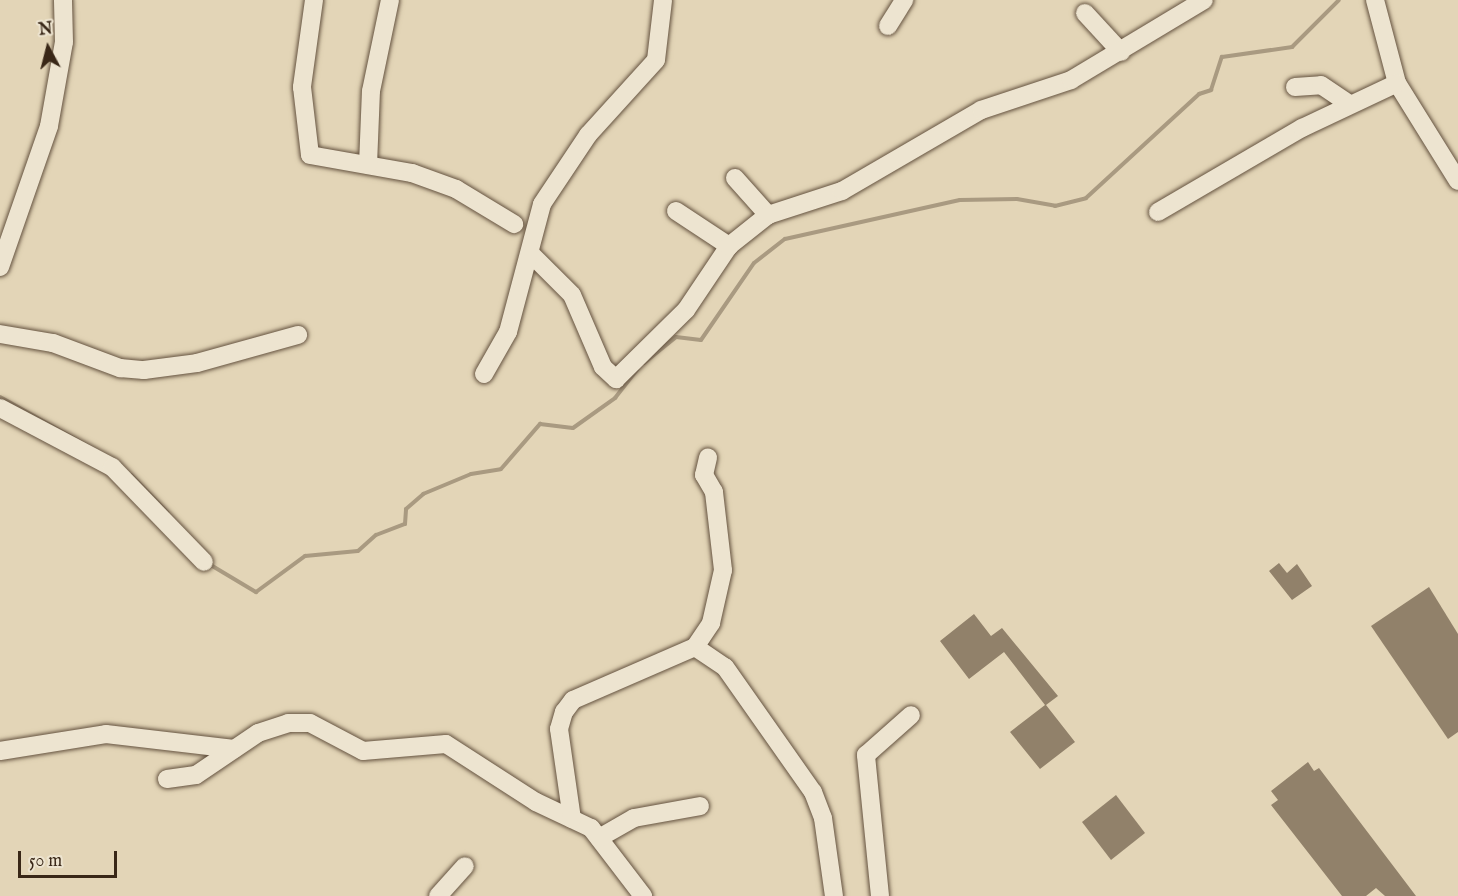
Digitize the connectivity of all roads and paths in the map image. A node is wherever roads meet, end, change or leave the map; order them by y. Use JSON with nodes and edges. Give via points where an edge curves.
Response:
{"nodes":[{"id":1,"x":63,"y":0,"type":"edge"},
{"id":2,"x":314,"y":0,"type":"edge"},
{"id":3,"x":390,"y":0,"type":"edge"},
{"id":4,"x":663,"y":0,"type":"edge"},
{"id":5,"x":904,"y":0,"type":"edge"},
{"id":6,"x":1204,"y":0,"type":"edge"},
{"id":7,"x":1375,"y":0,"type":"edge"},
{"id":8,"x":1085,"y":13,"type":"dead end"},
{"id":9,"x":888,"y":26,"type":"dead end"},
{"id":10,"x":1121,"y":52,"type":"junction"},
{"id":11,"x":1397,"y":83,"type":"junction"},
{"id":12,"x":1295,"y":87,"type":"dead end"},
{"id":13,"x":1349,"y":104,"type":"junction"},
{"id":14,"x":368,"y":165,"type":"junction"},
{"id":15,"x":735,"y":178,"type":"dead end"},
{"id":16,"x":1458,"y":181,"type":"edge"},
{"id":17,"x":676,"y":211,"type":"dead end"},
{"id":18,"x":1158,"y":212,"type":"dead end"},
{"id":19,"x":768,"y":215,"type":"junction"},
{"id":20,"x":514,"y":224,"type":"dead end"},
{"id":21,"x":729,"y":246,"type":"junction"},
{"id":22,"x":530,"y":253,"type":"junction"},
{"id":23,"x":0,"y":267,"type":"edge"},
{"id":24,"x":0,"y":334,"type":"edge"},
{"id":25,"x":298,"y":335,"type":"dead end"},
{"id":26,"x":483,"y":374,"type":"dead end"},
{"id":27,"x":0,"y":408,"type":"edge"},
{"id":28,"x":708,"y":457,"type":"dead end"},
{"id":29,"x":204,"y":562,"type":"dead end"},
{"id":30,"x":695,"y":647,"type":"junction"},
{"id":31,"x":911,"y":715,"type":"dead end"},
{"id":32,"x":234,"y":749,"type":"junction"},
{"id":33,"x":0,"y":751,"type":"edge"},
{"id":34,"x":167,"y":779,"type":"dead end"},
{"id":35,"x":700,"y":806,"type":"dead end"},
{"id":36,"x":572,"y":819,"type":"junction"},
{"id":37,"x":599,"y":838,"type":"junction"},
{"id":38,"x":465,"y":866,"type":"dead end"},
{"id":39,"x":438,"y":896,"type":"edge"},
{"id":40,"x":643,"y":896,"type":"edge"},
{"id":41,"x":834,"y":896,"type":"edge"},
{"id":42,"x":880,"y":896,"type":"edge"}],
"edges":[{"from":1,"to":23,"type":"street","via":[[64,42],[49,126]]},
{"from":2,"to":14,"type":"street","via":[[302,87],[308,150],[324,161]]},
{"from":3,"to":14,"type":"street","via":[[371,92]]},
{"from":4,"to":22,"type":"street","via":[[656,60],[559,174],[542,204]]},
{"from":5,"to":9,"type":"street"},
{"from":6,"to":10,"type":"street"},
{"from":7,"to":11,"type":"street"},
{"from":8,"to":10,"type":"street"},
{"from":10,"to":19,"type":"street","via":[[1071,80],[981,110],[842,191]]},
{"from":11,"to":13,"type":"street"},
{"from":11,"to":16,"type":"street"},
{"from":12,"to":13,"type":"street","via":[[1321,85]]},
{"from":13,"to":18,"type":"street"},
{"from":14,"to":20,"type":"street","via":[[456,189]]},
{"from":15,"to":19,"type":"street"},
{"from":17,"to":21,"type":"street"},
{"from":19,"to":21,"type":"street"},
{"from":21,"to":22,"type":"street","via":[[687,310],[612,380],[572,295]]},
{"from":22,"to":26,"type":"street","via":[[508,332]]},
{"from":24,"to":25,"type":"street","via":[[53,343],[120,368],[144,370],[197,363]]},
{"from":27,"to":29,"type":"street","via":[[112,467]]},
{"from":28,"to":30,"type":"street","via":[[704,474],[714,492],[723,570],[711,623]]},
{"from":30,"to":36,"type":"street","via":[[573,700],[564,712],[559,729]]},
{"from":30,"to":41,"type":"street","via":[[725,667],[813,792],[823,818]]},
{"from":31,"to":42,"type":"street","via":[[866,755]]},
{"from":32,"to":33,"type":"street","via":[[106,734]]},
{"from":32,"to":34,"type":"street","via":[[196,775]]},
{"from":32,"to":36,"type":"street","via":[[288,723],[310,723],[363,752],[446,744]]},
{"from":35,"to":37,"type":"street","via":[[634,818]]},
{"from":36,"to":37,"type":"street"},
{"from":37,"to":40,"type":"street"},
{"from":38,"to":39,"type":"street"}]}
